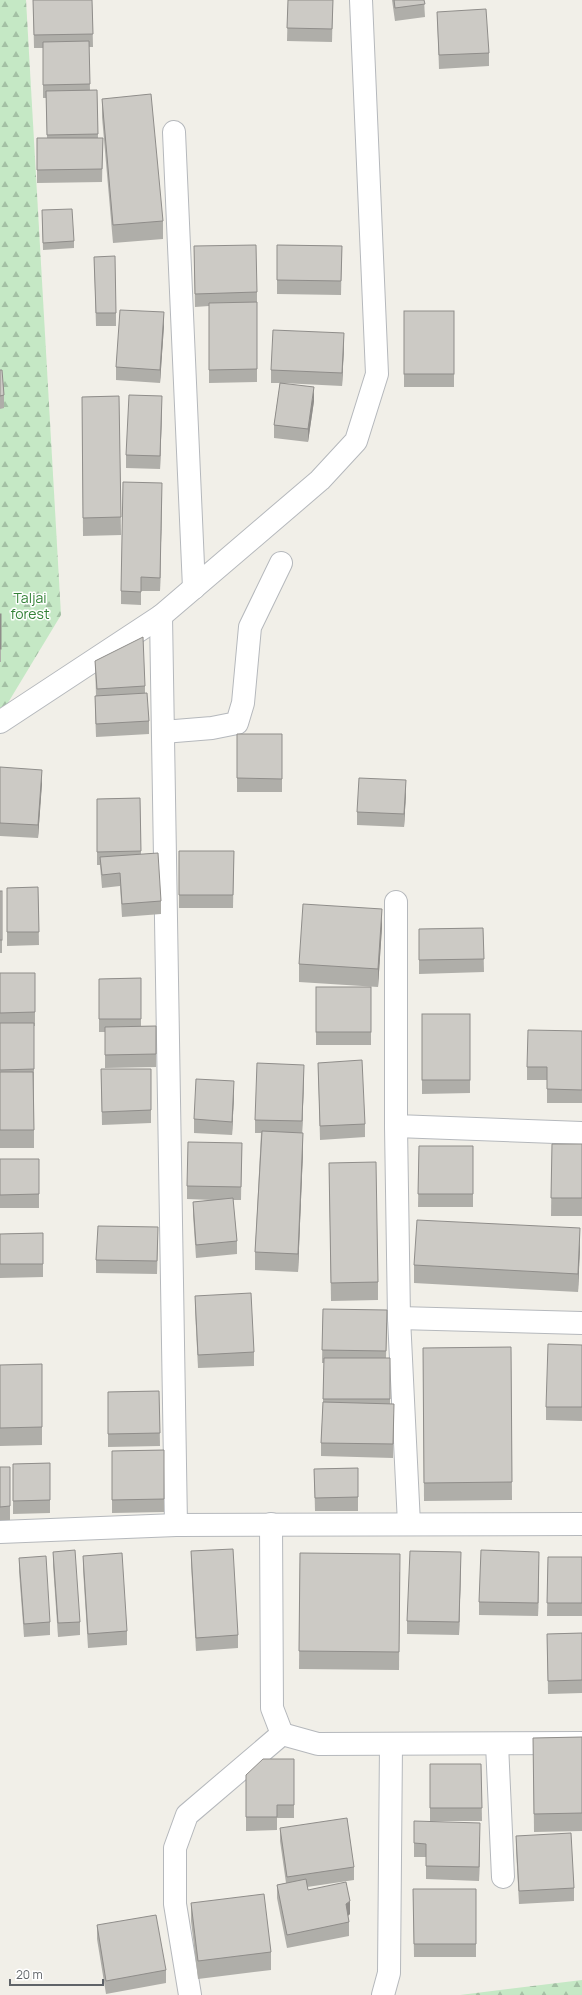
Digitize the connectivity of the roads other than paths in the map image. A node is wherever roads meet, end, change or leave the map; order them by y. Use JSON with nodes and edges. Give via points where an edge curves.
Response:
{"nodes":[{"id":1,"x":361,"y":0,"type":"edge"},
{"id":2,"x":174,"y":132,"type":"dead end"},
{"id":3,"x":281,"y":563,"type":"dead end"},
{"id":4,"x":194,"y":588,"type":"junction"},
{"id":5,"x":161,"y":616,"type":"junction"},
{"id":6,"x":0,"y":722,"type":"edge"},
{"id":7,"x":163,"y":732,"type":"junction"},
{"id":8,"x":396,"y":902,"type":"dead end"},
{"id":9,"x":396,"y":1126,"type":"junction"},
{"id":10,"x":582,"y":1133,"type":"edge"},
{"id":11,"x":399,"y":1318,"type":"junction"},
{"id":12,"x":582,"y":1323,"type":"edge"},
{"id":13,"x":271,"y":1524,"type":"junction"},
{"id":14,"x":409,"y":1524,"type":"junction"},
{"id":15,"x":582,"y":1524,"type":"edge"},
{"id":16,"x":176,"y":1525,"type":"junction"},
{"id":17,"x":0,"y":1532,"type":"edge"},
{"id":18,"x":282,"y":1734,"type":"junction"},
{"id":19,"x":390,"y":1744,"type":"junction"},
{"id":20,"x":497,"y":1744,"type":"junction"},
{"id":21,"x":582,"y":1744,"type":"edge"},
{"id":22,"x":503,"y":1877,"type":"dead end"},
{"id":23,"x":190,"y":1995,"type":"edge"},
{"id":24,"x":383,"y":1995,"type":"edge"}],
"edges":[{"from":1,"to":4,"type":"street","via":[[377,374],[356,441],[320,480]]},
{"from":2,"to":4,"type":"street"},
{"from":3,"to":7,"type":"street","via":[[250,627],[244,702],[237,723]]},
{"from":4,"to":5,"type":"street"},
{"from":5,"to":6,"type":"street"},
{"from":5,"to":7,"type":"street"},
{"from":7,"to":16,"type":"street"},
{"from":8,"to":9,"type":"street"},
{"from":9,"to":10,"type":"street"},
{"from":9,"to":11,"type":"street"},
{"from":11,"to":12,"type":"street"},
{"from":11,"to":14,"type":"street"},
{"from":13,"to":14,"type":"street"},
{"from":13,"to":16,"type":"street"},
{"from":13,"to":18,"type":"street","via":[[272,1708]]},
{"from":14,"to":15,"type":"street"},
{"from":16,"to":17,"type":"street"},
{"from":18,"to":19,"type":"street","via":[[318,1744]]},
{"from":18,"to":23,"type":"street","via":[[187,1815],[175,1848],[175,1904]]},
{"from":19,"to":20,"type":"street"},
{"from":19,"to":24,"type":"street","via":[[388,1973]]},
{"from":20,"to":21,"type":"street"},
{"from":20,"to":22,"type":"street"}]}
